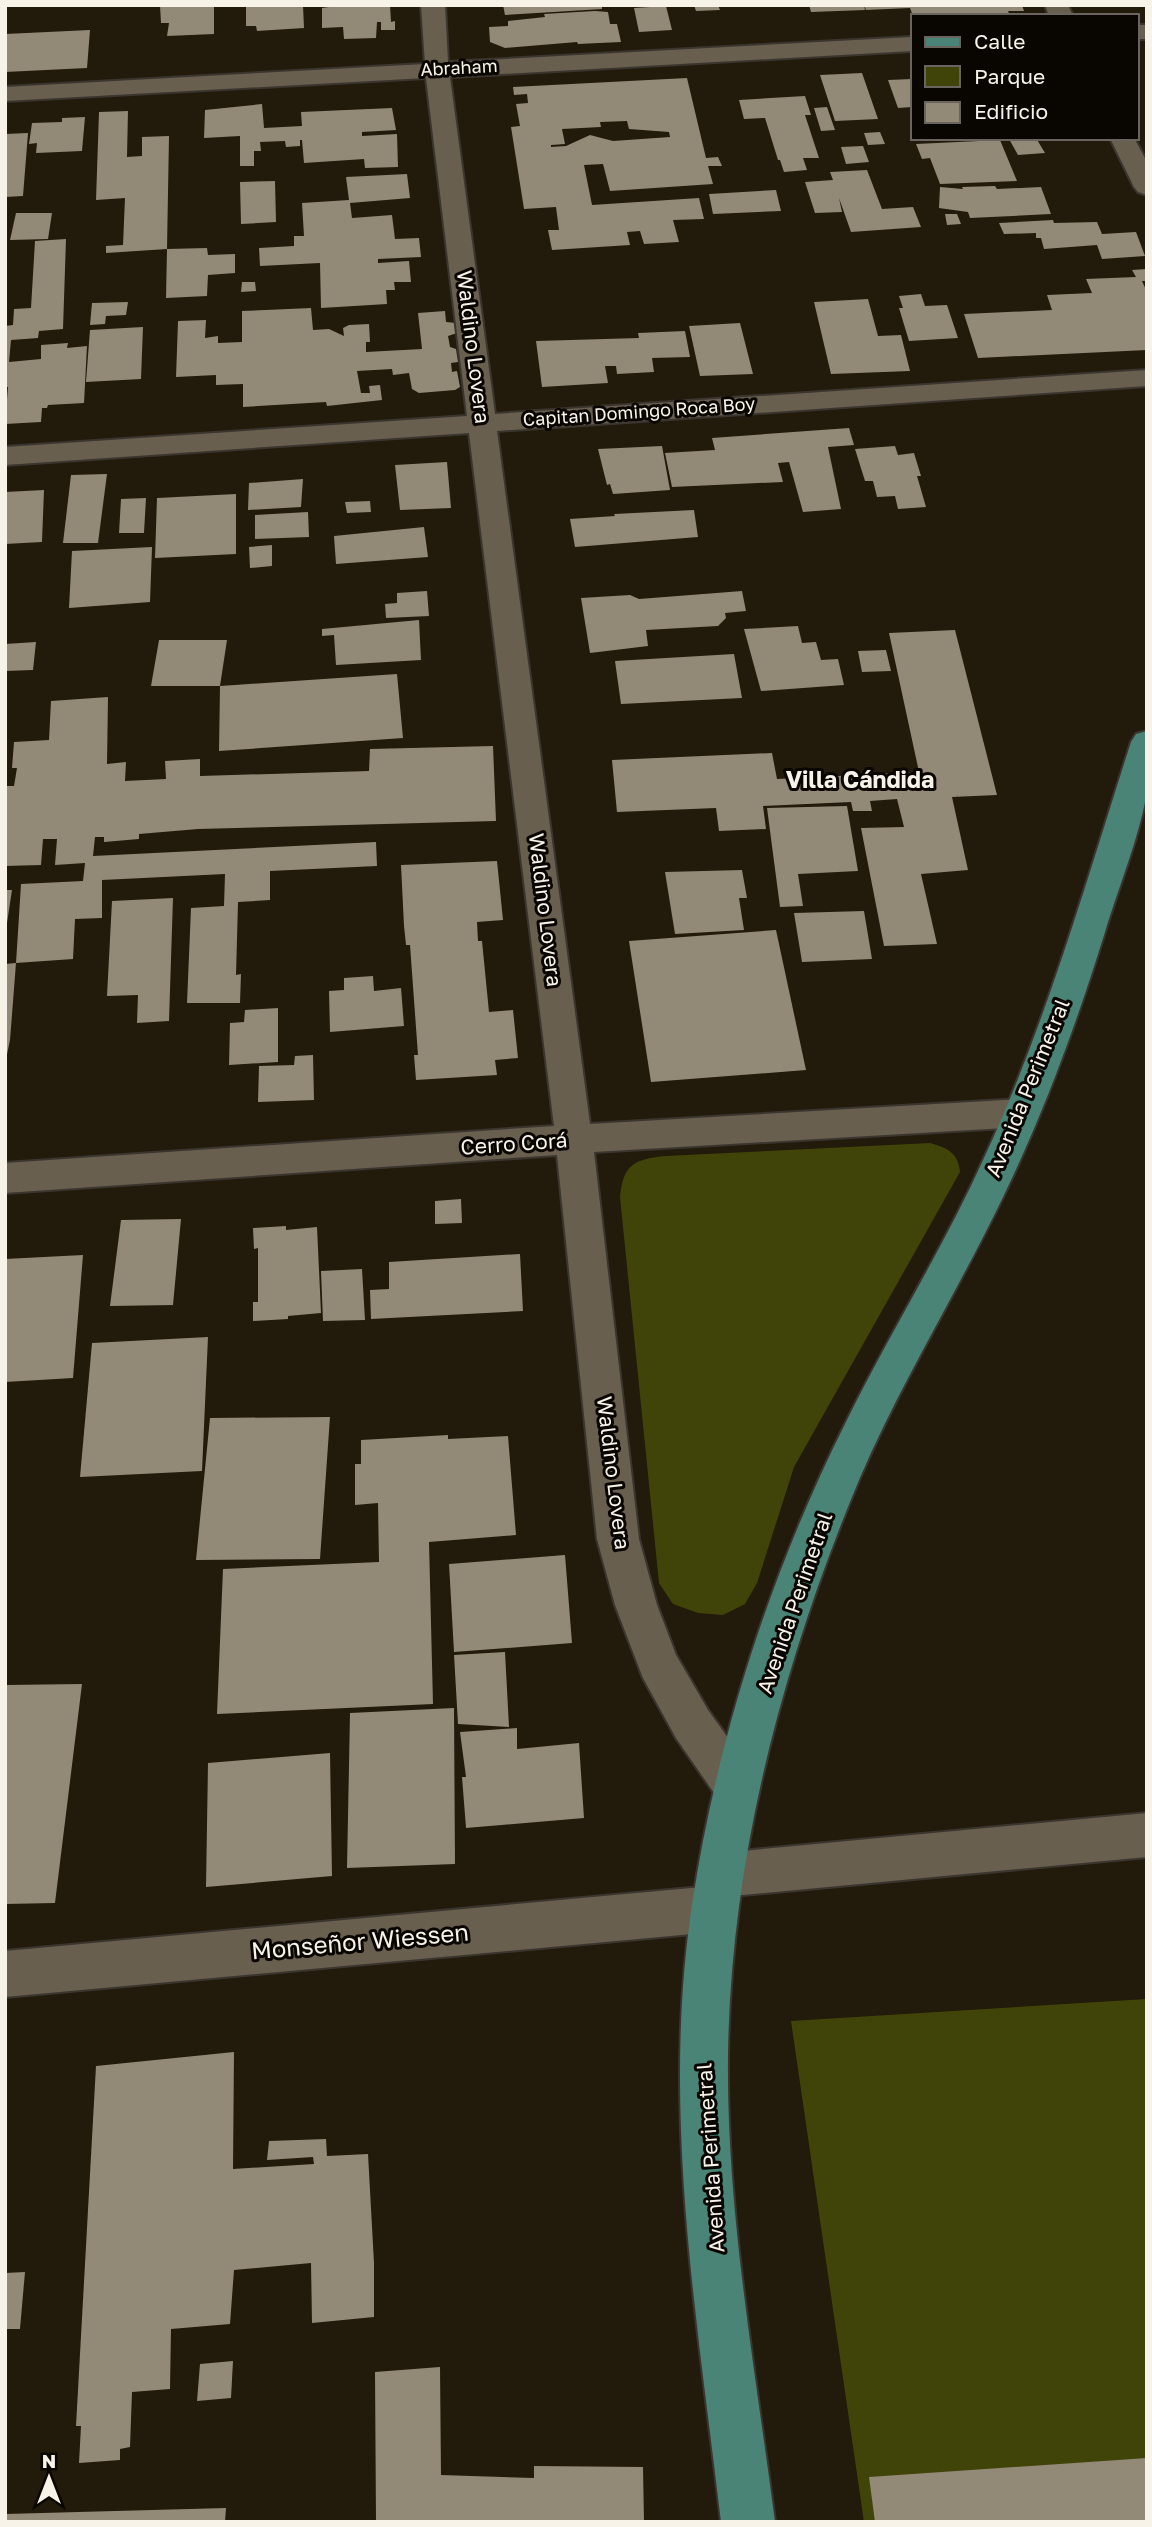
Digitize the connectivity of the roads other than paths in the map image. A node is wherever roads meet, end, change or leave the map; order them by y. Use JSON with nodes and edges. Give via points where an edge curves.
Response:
{"nodes":[{"id":1,"x":433,"y":5,"type":"edge"},
{"id":2,"x":911,"y":44,"type":"edge"},
{"id":3,"x":437,"y":69,"type":"junction"},
{"id":4,"x":5,"y":94,"type":"edge"},
{"id":5,"x":1123,"y":140,"type":"edge"},
{"id":6,"x":1147,"y":187,"type":"edge"},
{"id":7,"x":1147,"y":378,"type":"edge"},
{"id":8,"x":483,"y":422,"type":"junction"},
{"id":9,"x":5,"y":456,"type":"edge"},
{"id":10,"x":1147,"y":741,"type":"edge"},
{"id":11,"x":1022,"y":1113,"type":"junction"},
{"id":12,"x":574,"y":1139,"type":"junction"},
{"id":13,"x":5,"y":1178,"type":"edge"},
{"id":14,"x":737,"y":1788,"type":"junction"},
{"id":15,"x":1147,"y":1835,"type":"edge"},
{"id":16,"x":717,"y":1892,"type":"junction"},
{"id":17,"x":5,"y":1974,"type":"edge"},
{"id":18,"x":748,"y":2522,"type":"edge"}],
"edges":[{"from":1,"to":3,"type":"street","name":"Waldino Lovera"},
{"from":2,"to":3,"type":"street","name":"Abraham"},
{"from":3,"to":4,"type":"street","name":"Abraham"},
{"from":3,"to":8,"type":"street","name":"Waldino Lovera"},
{"from":5,"to":6,"type":"street"},
{"from":7,"to":8,"type":"street","name":"Capitan Domingo Roca Boy"},
{"from":8,"to":9,"type":"street","name":"Capitan Domingo Roca Boy"},
{"from":8,"to":12,"type":"street","name":"Waldino Lovera"},
{"from":10,"to":11,"type":"main road","name":"Avenida Perimetral","via":[[1055,1026]]},
{"from":11,"to":12,"type":"street","name":"Cerro Corá"},
{"from":11,"to":14,"type":"main road","name":"Avenida Perimetral","via":[[980,1205],[842,1473],[767,1677]]},
{"from":12,"to":13,"type":"street","name":"Cerro Corá"},
{"from":12,"to":14,"type":"street","name":"Waldino Lovera","via":[[618,1539],[658,1664],[692,1724]]},
{"from":14,"to":16,"type":"main road","name":"Avenida Perimetral"},
{"from":15,"to":16,"type":"street","name":"Monseñor Wiessen"},
{"from":16,"to":17,"type":"street","name":"Monseñor Wiessen"},
{"from":16,"to":18,"type":"main road","name":"Avenida Perimetral","via":[[703,2033],[708,2176]]}]}
